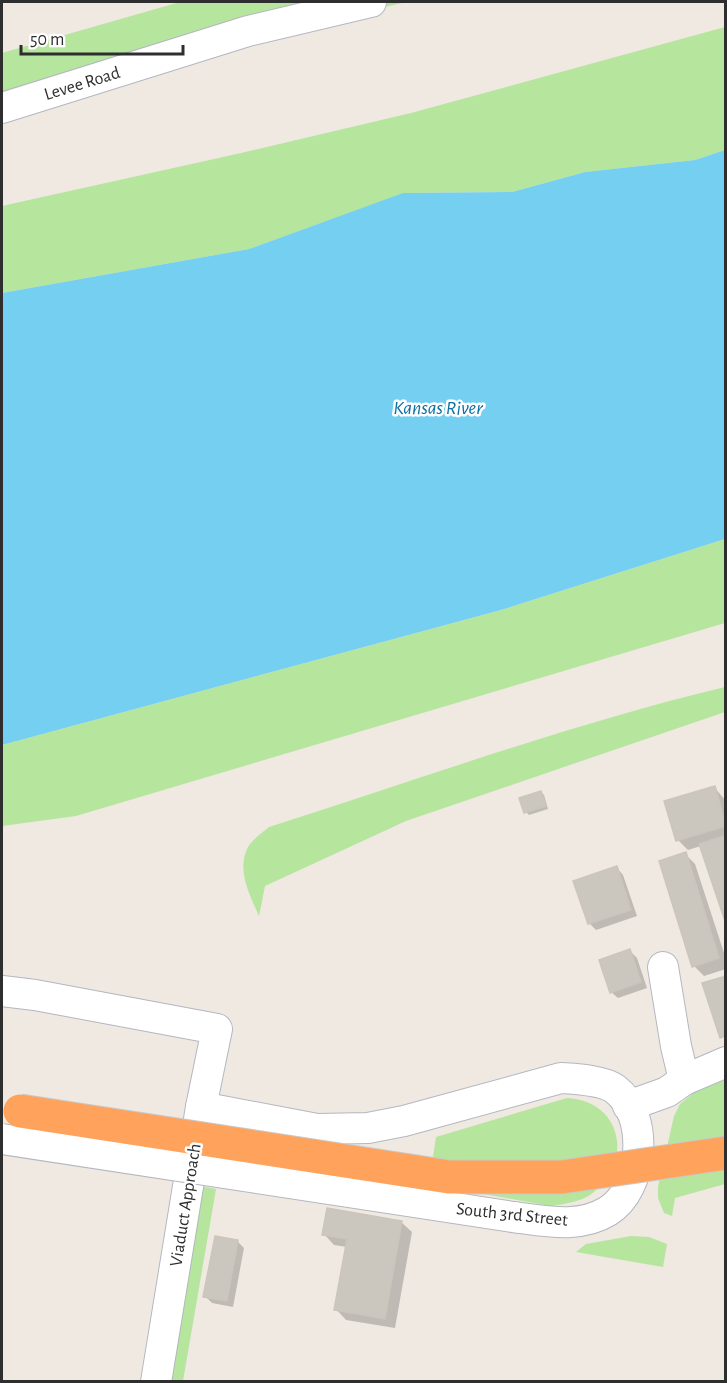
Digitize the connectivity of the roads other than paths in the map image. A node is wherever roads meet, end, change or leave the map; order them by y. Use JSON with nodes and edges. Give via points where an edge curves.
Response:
{"nodes":[{"id":1,"x":371,"y":2,"type":"edge"},
{"id":2,"x":2,"y":108,"type":"edge"},
{"id":3,"x":663,"y":967,"type":"dead end"},
{"id":4,"x":2,"y":991,"type":"edge"},
{"id":5,"x":726,"y":1062,"type":"edge"},
{"id":6,"x":684,"y":1080,"type":"junction"},
{"id":7,"x":628,"y":1106,"type":"junction"},
{"id":8,"x":201,"y":1107,"type":"junction"},
{"id":9,"x":20,"y":1111,"type":"dead end"},
{"id":10,"x":2,"y":1139,"type":"edge"},
{"id":11,"x":726,"y":1153,"type":"edge"},
{"id":12,"x":156,"y":1382,"type":"edge"}],
"edges":[{"from":1,"to":2,"type":"street","name":"Levee Road","via":[[248,31]]},
{"from":3,"to":6,"type":"street"},
{"from":4,"to":8,"type":"street","name":"Viaduct Approach","via":[[217,1029]]},
{"from":5,"to":6,"type":"street"},
{"from":6,"to":7,"type":"street","via":[[667,1092]]},
{"from":7,"to":8,"type":"street","name":"South 3rd Street","via":[[614,1089],[588,1080],[561,1078],[368,1128],[317,1129]]},
{"from":7,"to":10,"type":"street","name":"South 3rd Street","bridge":true,"via":[[640,1144],[626,1193],[609,1211],[562,1223]]},
{"from":8,"to":12,"type":"street","name":"Viaduct Approach"},
{"from":9,"to":11,"type":"highway","bridge":true,"via":[[449,1177],[562,1177]]}]}
